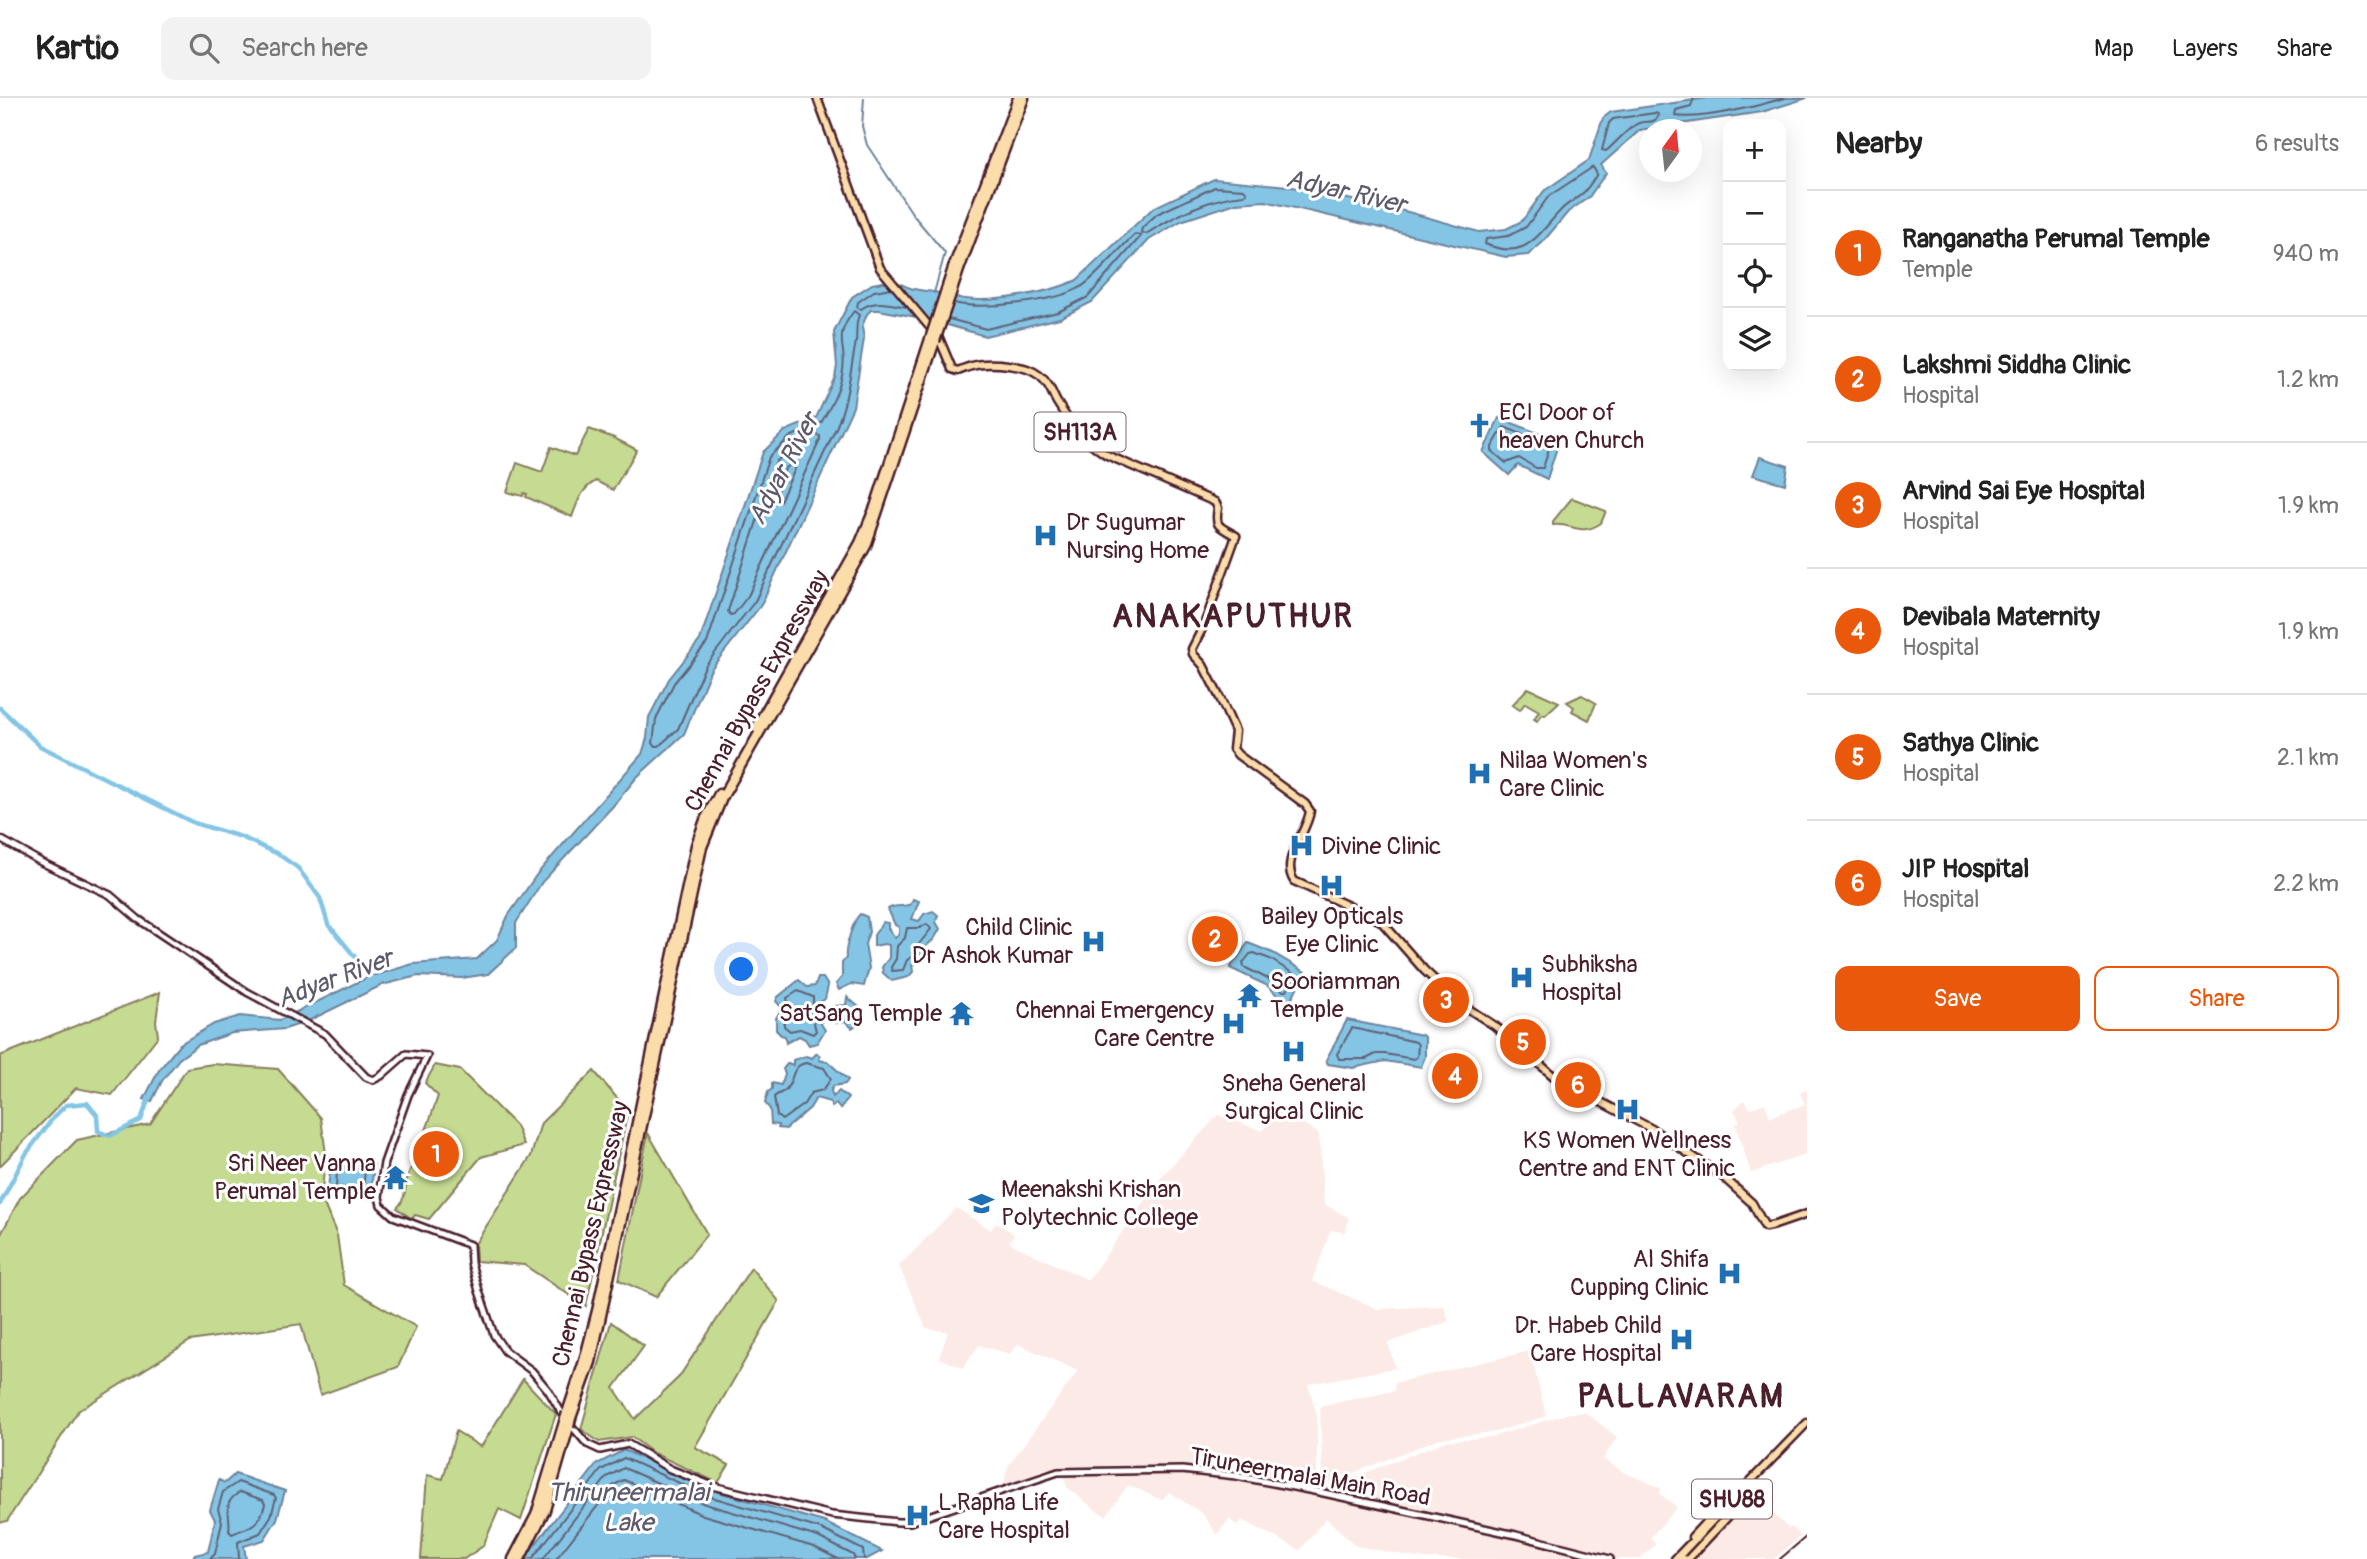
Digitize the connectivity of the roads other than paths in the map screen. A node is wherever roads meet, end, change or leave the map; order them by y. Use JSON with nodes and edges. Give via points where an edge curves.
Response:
{"nodes":[{"id":1,"x":817,"y":98,"type":"edge"},
{"id":2,"x":1018,"y":98,"type":"edge"},
{"id":3,"x":1024,"y":98,"type":"edge"},
{"id":4,"x":957,"y":266,"type":"junction"},
{"id":5,"x":0,"y":839,"type":"edge"},
{"id":6,"x":1290,"y":874,"type":"junction"},
{"id":7,"x":1285,"y":884,"type":"dead end"},
{"id":8,"x":1807,"y":1214,"type":"edge"},
{"id":9,"x":566,"y":1419,"type":"junction"},
{"id":10,"x":1807,"y":1425,"type":"edge"},
{"id":11,"x":1794,"y":1439,"type":"junction"},
{"id":12,"x":1738,"y":1497,"type":"junction"},
{"id":13,"x":513,"y":1559,"type":"edge"},
{"id":14,"x":520,"y":1559,"type":"edge"},
{"id":15,"x":1608,"y":1559,"type":"edge"},
{"id":16,"x":1673,"y":1559,"type":"edge"},
{"id":17,"x":1682,"y":1559,"type":"edge"},
{"id":18,"x":1688,"y":1559,"type":"edge"}],
"edges":[{"from":1,"to":6,"type":"main road","number":"SH113A","via":[[881,270],[939,338],[952,369],[976,363],[1024,367],[1040,374],[1093,447],[1215,502],[1219,526],[1236,536],[1192,649],[1235,731],[1233,748],[1238,755],[1310,811]]},
{"from":2,"to":4,"type":"highway","name":"Chennai Bypass Expressway"},
{"from":3,"to":4,"type":"highway","name":"Chennai Bypass Expressway"},
{"from":4,"to":9,"type":"highway","name":"Chennai Bypass Expressway","bridge":true,"via":[[866,546],[699,846],[591,1362]]},
{"from":5,"to":9,"type":"main road","name":"Tiruneermalai Main Road","via":[[110,895],[247,992],[325,1034],[366,1077],[381,1076],[406,1054],[427,1056],[382,1174],[381,1205],[393,1216],[470,1245],[472,1271],[498,1342],[532,1371]]},
{"from":6,"to":7,"type":"main road"},
{"from":6,"to":8,"type":"main road","via":[[1298,885],[1381,921],[1451,996],[1495,1026],[1557,1079],[1672,1140],[1734,1186],[1752,1203],[1765,1227]]},
{"from":9,"to":13,"type":"highway","name":"Chennai Bypass Expressway","via":[[536,1516]]},
{"from":9,"to":14,"type":"highway","name":"Chennai Bypass Expressway","via":[[545,1510]]},
{"from":9,"to":15,"type":"main road","name":"Tiruneermalai Main Road","via":[[590,1444],[632,1441],[662,1462],[720,1488],[832,1515],[910,1522],[1059,1472],[1182,1470],[1319,1492]]},
{"from":10,"to":11,"type":"main road","number":"SHU88"},
{"from":11,"to":12,"type":"main road","number":"SHU88"},
{"from":11,"to":12,"type":"main road","number":"SHU88"},
{"from":12,"to":16,"type":"main road","number":"SHU88"},
{"from":12,"to":16,"type":"main road","via":[[1730,1496]]},
{"from":12,"to":17,"type":"main road","number":"SHU88","via":[[1695,1551]]},
{"from":12,"to":18,"type":"main road","bridge":true,"via":[[1739,1505]]}]}
